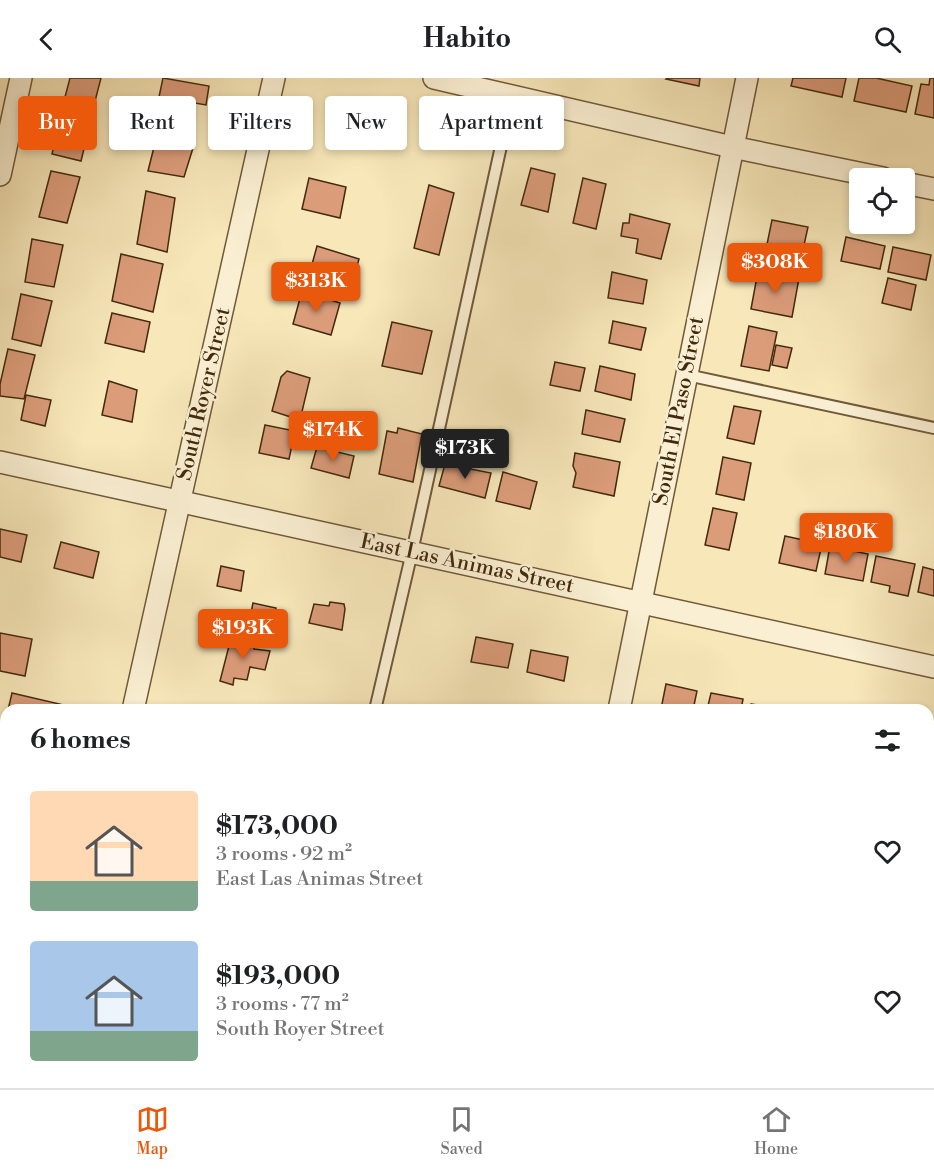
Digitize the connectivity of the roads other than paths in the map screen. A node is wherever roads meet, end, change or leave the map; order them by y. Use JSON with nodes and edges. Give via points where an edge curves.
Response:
{"nodes":[{"id":1,"x":21,"y":78,"type":"edge"},
{"id":2,"x":274,"y":78,"type":"edge"},
{"id":3,"x":434,"y":78,"type":"edge"},
{"id":4,"x":747,"y":78,"type":"edge"},
{"id":5,"x":468,"y":82,"type":"edge"},
{"id":6,"x":512,"y":96,"type":"edge"},
{"id":7,"x":564,"y":108,"type":"edge"},
{"id":8,"x":732,"y":147,"type":"junction"},
{"id":9,"x":500,"y":150,"type":"edge"},
{"id":10,"x":849,"y":171,"type":"edge"},
{"id":11,"x":0,"y":175,"type":"edge"},
{"id":12,"x":915,"y":185,"type":"edge"},
{"id":13,"x":934,"y":189,"type":"edge"},
{"id":14,"x":687,"y":375,"type":"junction"},
{"id":15,"x":934,"y":428,"type":"edge"},
{"id":16,"x":0,"y":462,"type":"edge"},
{"id":17,"x":180,"y":501,"type":"junction"},
{"id":18,"x":411,"y":552,"type":"junction"},
{"id":19,"x":641,"y":603,"type":"junction"},
{"id":20,"x":934,"y":667,"type":"edge"},
{"id":21,"x":134,"y":704,"type":"edge"},
{"id":22,"x":376,"y":704,"type":"edge"},
{"id":23,"x":619,"y":704,"type":"edge"}],
"edges":[{"from":1,"to":11,"type":"street"},
{"from":2,"to":17,"type":"street","name":"South Royer Street"},
{"from":3,"to":5,"type":"street"},
{"from":4,"to":8,"type":"street","name":"South El Paso Street"},
{"from":5,"to":6,"type":"street"},
{"from":7,"to":8,"type":"street"},
{"from":8,"to":10,"type":"street"},
{"from":8,"to":14,"type":"street","name":"South El Paso Street"},
{"from":9,"to":18,"type":"lane"},
{"from":12,"to":13,"type":"street"},
{"from":14,"to":15,"type":"lane"},
{"from":14,"to":19,"type":"street","name":"South El Paso Street"},
{"from":16,"to":17,"type":"street","name":"East Las Animas Street"},
{"from":17,"to":18,"type":"street","name":"East Las Animas Street"},
{"from":17,"to":21,"type":"street","name":"South Royer Street"},
{"from":18,"to":19,"type":"street","name":"East Las Animas Street"},
{"from":18,"to":22,"type":"lane"},
{"from":19,"to":20,"type":"street","name":"East Las Animas Street"},
{"from":19,"to":23,"type":"street","name":"South El Paso Street"}]}
